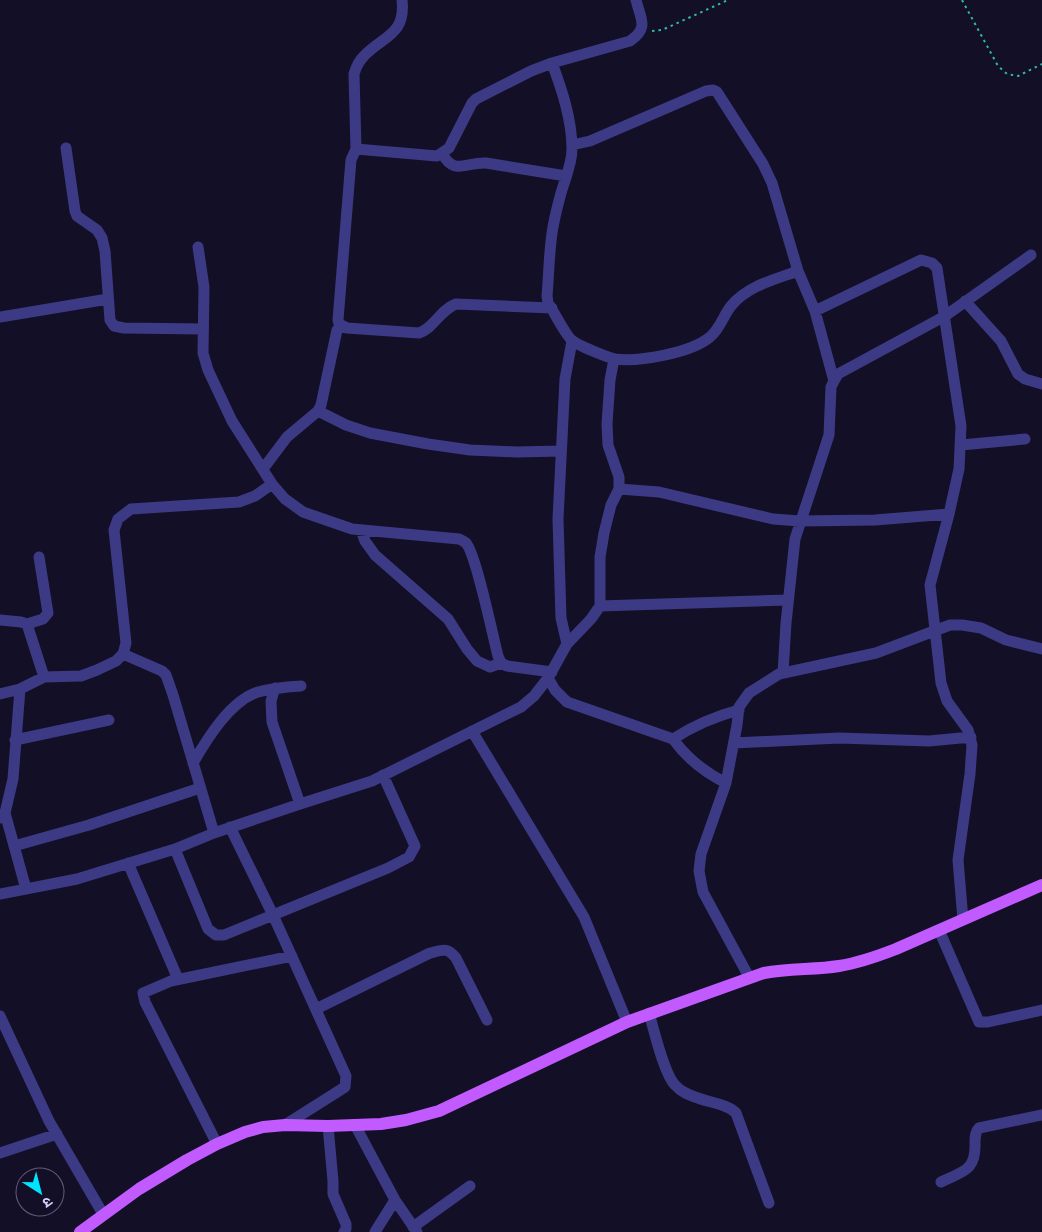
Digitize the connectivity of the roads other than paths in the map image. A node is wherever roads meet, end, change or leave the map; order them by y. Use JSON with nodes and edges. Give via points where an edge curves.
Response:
{"nodes":[{"id":1,"x":402,"y":0,"type":"edge"},
{"id":2,"x":636,"y":0,"type":"edge"},
{"id":3,"x":552,"y":63,"type":"junction"},
{"id":4,"x":572,"y":144,"type":"junction"},
{"id":5,"x":66,"y":148,"type":"dead end"},
{"id":6,"x":356,"y":149,"type":"junction"},
{"id":7,"x":442,"y":153,"type":"junction"},
{"id":8,"x":566,"y":176,"type":"junction"},
{"id":9,"x":198,"y":247,"type":"dead end"},
{"id":10,"x":1031,"y":254,"type":"dead end"},
{"id":11,"x":798,"y":271,"type":"junction"},
{"id":12,"x":108,"y":299,"type":"junction"},
{"id":13,"x":966,"y":301,"type":"junction"},
{"id":14,"x":552,"y":308,"type":"junction"},
{"id":15,"x":815,"y":311,"type":"junction"},
{"id":16,"x":945,"y":316,"type":"junction"},
{"id":17,"x":0,"y":317,"type":"edge"},
{"id":18,"x":342,"y":326,"type":"junction"},
{"id":19,"x":203,"y":330,"type":"junction"},
{"id":20,"x":572,"y":341,"type":"junction"},
{"id":21,"x":614,"y":359,"type":"junction"},
{"id":22,"x":834,"y":380,"type":"junction"},
{"id":23,"x":1042,"y":384,"type":"edge"},
{"id":24,"x":318,"y":410,"type":"junction"},
{"id":25,"x":1025,"y":440,"type":"dead end"},
{"id":26,"x":960,"y":445,"type":"junction"},
{"id":27,"x":561,"y":451,"type":"junction"},
{"id":28,"x":262,"y":469,"type":"junction"},
{"id":29,"x":272,"y":484,"type":"junction"},
{"id":30,"x":619,"y":490,"type":"junction"},
{"id":31,"x":950,"y":514,"type":"junction"},
{"id":32,"x":800,"y":521,"type":"junction"},
{"id":33,"x":361,"y":530,"type":"junction"},
{"id":34,"x":39,"y":557,"type":"dead end"},
{"id":35,"x":788,"y":600,"type":"junction"},
{"id":36,"x":600,"y":606,"type":"junction"},
{"id":37,"x":0,"y":620,"type":"edge"},
{"id":38,"x":27,"y":624,"type":"junction"},
{"id":39,"x":936,"y":630,"type":"junction"},
{"id":40,"x":567,"y":644,"type":"junction"},
{"id":41,"x":1042,"y":649,"type":"edge"},
{"id":42,"x":124,"y":654,"type":"junction"},
{"id":43,"x":501,"y":663,"type":"junction"},
{"id":44,"x":783,"y":673,"type":"junction"},
{"id":45,"x":550,"y":675,"type":"junction"},
{"id":46,"x":44,"y":677,"type":"junction"},
{"id":47,"x":301,"y":686,"type":"dead end"},
{"id":48,"x":275,"y":688,"type":"junction"},
{"id":49,"x":20,"y":689,"type":"junction"},
{"id":50,"x":0,"y":694,"type":"edge"},
{"id":51,"x":739,"y":710,"type":"junction"},
{"id":52,"x":109,"y":720,"type":"dead end"},
{"id":53,"x":472,"y":731,"type":"junction"},
{"id":54,"x":971,"y":737,"type":"junction"},
{"id":55,"x":673,"y":739,"type":"junction"},
{"id":56,"x":15,"y":740,"type":"junction"},
{"id":57,"x":734,"y":743,"type":"junction"},
{"id":58,"x":193,"y":763,"type":"junction"},
{"id":59,"x":383,"y":775,"type":"junction"},
{"id":60,"x":726,"y":783,"type":"junction"},
{"id":61,"x":200,"y":788,"type":"junction"},
{"id":62,"x":300,"y":804,"type":"junction"},
{"id":63,"x":2,"y":815,"type":"edge"},
{"id":64,"x":230,"y":828,"type":"junction"},
{"id":65,"x":214,"y":833,"type":"junction"},
{"id":66,"x":14,"y":846,"type":"junction"},
{"id":67,"x":175,"y":849,"type":"junction"},
{"id":68,"x":128,"y":863,"type":"junction"},
{"id":69,"x":1042,"y":885,"type":"edge"},
{"id":70,"x":26,"y":889,"type":"junction"},
{"id":71,"x":0,"y":894,"type":"edge"},
{"id":72,"x":274,"y":915,"type":"junction"},
{"id":73,"x":963,"y":920,"type":"junction"},
{"id":74,"x":939,"y":930,"type":"junction"},
{"id":75,"x":292,"y":956,"type":"junction"},
{"id":76,"x":749,"y":977,"type":"junction"},
{"id":77,"x":178,"y":979,"type":"junction"},
{"id":78,"x":316,"y":1009,"type":"junction"},
{"id":79,"x":1042,"y":1010,"type":"edge"},
{"id":80,"x":649,"y":1013,"type":"junction"},
{"id":81,"x":0,"y":1016,"type":"edge"},
{"id":82,"x":487,"y":1020,"type":"dead end"},
{"id":83,"x":627,"y":1022,"type":"junction"},
{"id":84,"x":1042,"y":1115,"type":"edge"},
{"id":85,"x":356,"y":1124,"type":"junction"},
{"id":86,"x":285,"y":1125,"type":"junction"},
{"id":87,"x":328,"y":1126,"type":"junction"},
{"id":88,"x":57,"y":1134,"type":"junction"},
{"id":89,"x":217,"y":1144,"type":"junction"},
{"id":90,"x":0,"y":1153,"type":"edge"},
{"id":91,"x":941,"y":1182,"type":"dead end"},
{"id":92,"x":470,"y":1186,"type":"dead end"},
{"id":93,"x":395,"y":1200,"type":"junction"},
{"id":94,"x":769,"y":1203,"type":"dead end"},
{"id":95,"x":103,"y":1214,"type":"junction"},
{"id":96,"x":415,"y":1230,"type":"edge"},
{"id":97,"x":80,"y":1232,"type":"edge"},
{"id":98,"x":344,"y":1232,"type":"edge"},
{"id":99,"x":375,"y":1232,"type":"edge"}],
"edges":[{"from":1,"to":6,"type":"street","via":[[403,12],[395,32],[364,56],[354,74]]},
{"from":2,"to":3,"type":"street","via":[[642,29],[639,35],[630,41]]},
{"from":3,"to":4,"type":"street","via":[[561,88]]},
{"from":3,"to":7,"type":"street","via":[[476,99],[449,148]]},
{"from":4,"to":8,"type":"street"},
{"from":4,"to":11,"type":"street","via":[[590,141],[696,95],[713,90],[717,92],[769,177]]},
{"from":5,"to":12,"type":"street","via":[[77,216],[97,230],[102,238]]},
{"from":6,"to":7,"type":"street","via":[[436,156]]},
{"from":6,"to":18,"type":"street","via":[[350,160],[341,264],[338,320]]},
{"from":7,"to":8,"type":"street","via":[[447,163],[457,167],[475,162]]},
{"from":8,"to":14,"type":"street","via":[[552,229],[548,296]]},
{"from":9,"to":19,"type":"street","via":[[204,287]]},
{"from":10,"to":13,"type":"street"},
{"from":11,"to":15,"type":"street"},
{"from":11,"to":21,"type":"street","via":[[765,283],[738,299],[709,338],[657,358]]},
{"from":12,"to":17,"type":"street"},
{"from":12,"to":19,"type":"street","via":[[110,320],[114,326]]},
{"from":13,"to":16,"type":"street"},
{"from":13,"to":23,"type":"street","via":[[1001,341],[1018,374]]},
{"from":14,"to":18,"type":"street","via":[[456,304],[444,310],[419,333]]},
{"from":14,"to":20,"type":"street"},
{"from":15,"to":16,"type":"street","via":[[926,260],[936,268]]},
{"from":15,"to":22,"type":"street"},
{"from":16,"to":22,"type":"street","via":[[838,374]]},
{"from":16,"to":26,"type":"street","via":[[961,426]]},
{"from":18,"to":24,"type":"street","via":[[337,330]]},
{"from":19,"to":28,"type":"street","via":[[203,353],[208,370],[232,421]]},
{"from":20,"to":21,"type":"street"},
{"from":20,"to":27,"type":"street","via":[[565,379]]},
{"from":21,"to":30,"type":"street","via":[[607,424],[608,445],[619,478]]},
{"from":22,"to":32,"type":"street","via":[[828,435]]},
{"from":24,"to":27,"type":"street","via":[[370,433],[428,444],[470,450]]},
{"from":24,"to":28,"type":"street","via":[[287,437]]},
{"from":25,"to":26,"type":"street"},
{"from":26,"to":31,"type":"street"},
{"from":27,"to":40,"type":"street","via":[[559,558],[561,618]]},
{"from":28,"to":29,"type":"street"},
{"from":29,"to":33,"type":"street","via":[[303,512]]},
{"from":29,"to":42,"type":"street","via":[[239,502],[132,509],[118,519],[114,530],[126,643]]},
{"from":30,"to":32,"type":"street","via":[[659,492],[773,519]]},
{"from":30,"to":36,"type":"street","via":[[611,505],[600,557]]},
{"from":31,"to":32,"type":"street"},
{"from":31,"to":39,"type":"street","via":[[930,586]]},
{"from":32,"to":35,"type":"street"},
{"from":33,"to":43,"type":"street","via":[[375,555],[448,619],[477,660],[490,667]]},
{"from":33,"to":43,"type":"street","via":[[452,538],[466,543],[476,567]]},
{"from":34,"to":38,"type":"street","via":[[48,613],[43,619]]},
{"from":35,"to":36,"type":"street"},
{"from":35,"to":44,"type":"street"},
{"from":36,"to":40,"type":"street"},
{"from":37,"to":38,"type":"street"},
{"from":38,"to":46,"type":"street"},
{"from":39,"to":41,"type":"street","via":[[962,624]]},
{"from":39,"to":44,"type":"street","via":[[876,652]]},
{"from":39,"to":54,"type":"street","via":[[943,692]]},
{"from":40,"to":45,"type":"street"},
{"from":42,"to":46,"type":"street","via":[[116,661],[81,676]]},
{"from":42,"to":58,"type":"street","via":[[166,675]]},
{"from":43,"to":45,"type":"street"},
{"from":44,"to":51,"type":"street","via":[[749,693]]},
{"from":45,"to":53,"type":"street","via":[[521,707]]},
{"from":45,"to":55,"type":"street","via":[[555,690],[567,702]]},
{"from":46,"to":49,"type":"street"},
{"from":47,"to":48,"type":"street"},
{"from":48,"to":58,"type":"street","via":[[249,696],[235,706],[209,736]]},
{"from":48,"to":62,"type":"street","via":[[271,701],[272,722]]},
{"from":49,"to":50,"type":"street"},
{"from":49,"to":56,"type":"street"},
{"from":51,"to":55,"type":"street"},
{"from":51,"to":57,"type":"street"},
{"from":52,"to":56,"type":"street"},
{"from":53,"to":59,"type":"street"},
{"from":53,"to":83,"type":"street","via":[[584,917]]},
{"from":54,"to":57,"type":"street","via":[[929,741],[839,738]]},
{"from":54,"to":73,"type":"street","via":[[972,756],[958,860]]},
{"from":55,"to":60,"type":"street","via":[[714,777]]},
{"from":56,"to":63,"type":"street","via":[[13,779]]},
{"from":57,"to":60,"type":"street"},
{"from":58,"to":61,"type":"street"},
{"from":59,"to":62,"type":"street"},
{"from":59,"to":72,"type":"street","via":[[415,846],[409,857]]},
{"from":60,"to":76,"type":"street","via":[[701,854],[699,871],[703,892]]},
{"from":61,"to":65,"type":"street"},
{"from":61,"to":66,"type":"street"},
{"from":62,"to":64,"type":"street"},
{"from":63,"to":66,"type":"street"},
{"from":64,"to":65,"type":"street"},
{"from":64,"to":72,"type":"street"},
{"from":65,"to":67,"type":"street"},
{"from":66,"to":70,"type":"street"},
{"from":67,"to":68,"type":"street"},
{"from":67,"to":72,"type":"street","via":[[208,929],[216,935],[224,935]]},
{"from":68,"to":70,"type":"street","via":[[77,879]]},
{"from":68,"to":77,"type":"street"},
{"from":69,"to":73,"type":"main road"},
{"from":70,"to":71,"type":"street"},
{"from":72,"to":75,"type":"street"},
{"from":73,"to":74,"type":"main road"},
{"from":74,"to":76,"type":"main road","via":[[871,958],[841,966],[784,970]]},
{"from":74,"to":79,"type":"street","via":[[979,1022]]},
{"from":75,"to":77,"type":"street"},
{"from":75,"to":78,"type":"street"},
{"from":76,"to":80,"type":"main road"},
{"from":77,"to":89,"type":"street","via":[[146,991],[143,997]]},
{"from":78,"to":82,"type":"street","via":[[430,953],[443,950],[450,951],[456,958]]},
{"from":78,"to":86,"type":"street","via":[[346,1076],[345,1086]]},
{"from":80,"to":83,"type":"main road"},
{"from":80,"to":94,"type":"street","via":[[674,1085],[686,1094],[730,1107],[736,1113]]},
{"from":81,"to":88,"type":"street"},
{"from":83,"to":85,"type":"main road","via":[[439,1111],[381,1124]]},
{"from":84,"to":91,"type":"street","via":[[979,1128],[976,1131],[974,1162],[966,1170]]},
{"from":85,"to":87,"type":"main road"},
{"from":85,"to":93,"type":"street"},
{"from":86,"to":87,"type":"main road"},
{"from":86,"to":89,"type":"main road","via":[[254,1129]]},
{"from":87,"to":98,"type":"street","via":[[333,1194],[346,1224]]},
{"from":88,"to":90,"type":"street"},
{"from":88,"to":95,"type":"street"},
{"from":89,"to":95,"type":"main road"},
{"from":92,"to":96,"type":"street"},
{"from":93,"to":96,"type":"street"},
{"from":93,"to":99,"type":"street"},
{"from":95,"to":97,"type":"main road"}]}
